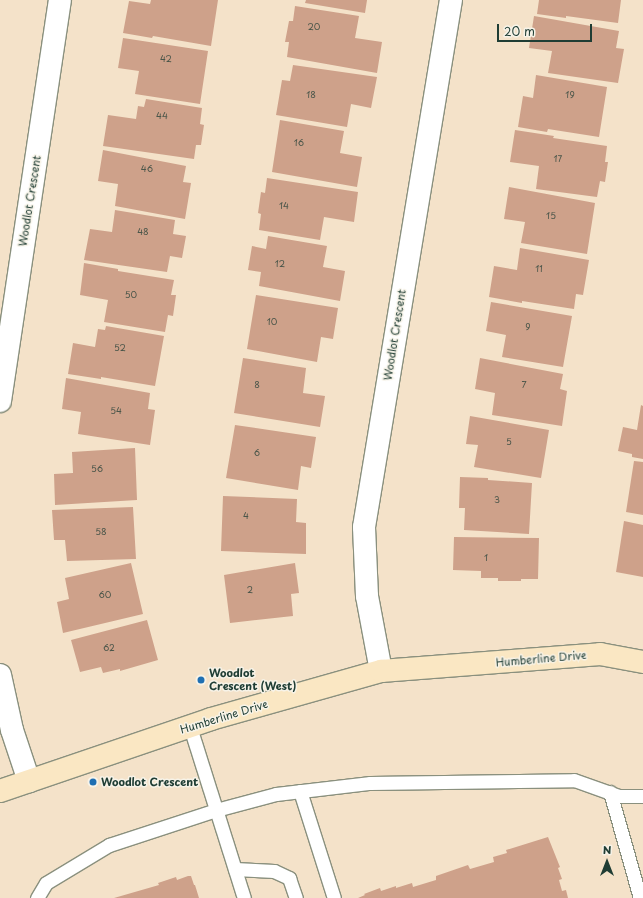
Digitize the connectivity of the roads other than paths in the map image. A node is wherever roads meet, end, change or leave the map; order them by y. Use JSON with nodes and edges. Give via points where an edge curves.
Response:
{"nodes":[{"id":1,"x":60,"y":0,"type":"edge"},
{"id":2,"x":451,"y":0,"type":"edge"},
{"id":3,"x":0,"y":401,"type":"edge"},
{"id":4,"x":643,"y":662,"type":"edge"},
{"id":5,"x":381,"y":671,"type":"junction"},
{"id":6,"x":0,"y":676,"type":"edge"},
{"id":7,"x":190,"y":727,"type":"junction"},
{"id":8,"x":29,"y":781,"type":"junction"},
{"id":9,"x":0,"y":791,"type":"edge"},
{"id":10,"x":300,"y":791,"type":"junction"},
{"id":11,"x":610,"y":792,"type":"junction"},
{"id":12,"x":643,"y":796,"type":"edge"},
{"id":13,"x":216,"y":810,"type":"junction"},
{"id":14,"x":235,"y":869,"type":"junction"},
{"id":15,"x":37,"y":898,"type":"edge"},
{"id":16,"x":244,"y":898,"type":"edge"},
{"id":17,"x":296,"y":898,"type":"edge"},
{"id":18,"x":334,"y":898,"type":"edge"},
{"id":19,"x":640,"y":898,"type":"edge"}],
"edges":[{"from":1,"to":3,"type":"street","name":"Woodlot Crescent"},
{"from":2,"to":5,"type":"street","name":"Woodlot Crescent","via":[[364,527],[367,596]]},
{"from":4,"to":5,"type":"street","name":"Humberline Drive","via":[[600,654]]},
{"from":5,"to":7,"type":"street","name":"Humberline Drive"},
{"from":6,"to":8,"type":"street","via":[[12,730]]},
{"from":7,"to":8,"type":"street","name":"Humberline Drive"},
{"from":7,"to":13,"type":"lane"},
{"from":8,"to":9,"type":"street","name":"Humberline Drive"},
{"from":10,"to":11,"type":"lane","via":[[370,783],[574,780]]},
{"from":10,"to":13,"type":"lane","via":[[276,794]]},
{"from":10,"to":18,"type":"lane"},
{"from":11,"to":12,"type":"lane","via":[[620,796]]},
{"from":11,"to":19,"type":"lane"},
{"from":13,"to":14,"type":"lane"},
{"from":13,"to":15,"type":"lane","via":[[108,845],[46,883]]},
{"from":14,"to":16,"type":"lane"},
{"from":14,"to":17,"type":"lane","via":[[274,871],[289,878]]}]}
